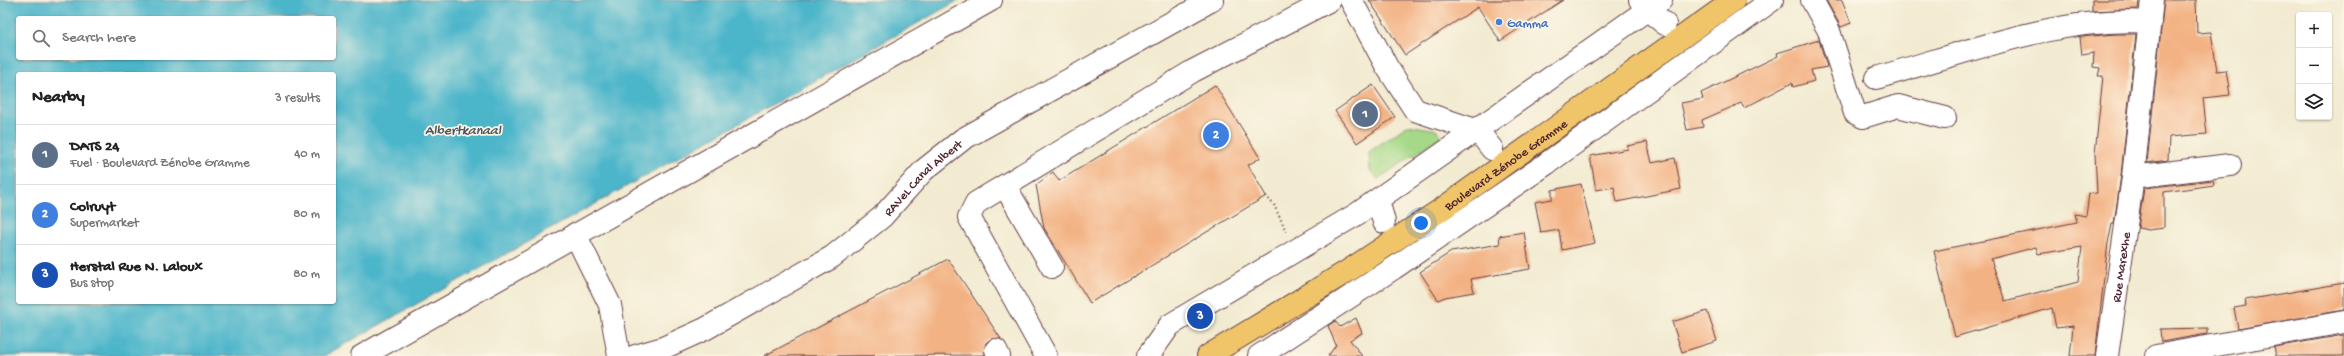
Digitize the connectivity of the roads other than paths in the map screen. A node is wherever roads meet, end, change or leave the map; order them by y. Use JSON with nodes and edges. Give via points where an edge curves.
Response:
{"nodes":[{"id":1,"x":991,"y":0,"type":"edge"},
{"id":2,"x":1212,"y":0,"type":"edge"},
{"id":3,"x":1330,"y":0,"type":"edge"},
{"id":4,"x":1351,"y":0,"type":"edge"},
{"id":5,"x":1734,"y":0,"type":"edge"},
{"id":6,"x":1772,"y":0,"type":"edge"},
{"id":7,"x":1812,"y":0,"type":"edge"},
{"id":8,"x":2152,"y":0,"type":"edge"},
{"id":9,"x":1650,"y":3,"type":"edge"},
{"id":10,"x":2150,"y":22,"type":"junction"},
{"id":11,"x":1665,"y":24,"type":"dead end"},
{"id":12,"x":1876,"y":78,"type":"dead end"},
{"id":13,"x":1945,"y":118,"type":"dead end"},
{"id":14,"x":1478,"y":131,"type":"junction"},
{"id":15,"x":1492,"y":149,"type":"dead end"},
{"id":16,"x":2230,"y":165,"type":"dead end"},
{"id":17,"x":2133,"y":178,"type":"junction"},
{"id":18,"x":1005,"y":186,"type":"junction"},
{"id":19,"x":1378,"y":200,"type":"junction"},
{"id":20,"x":1384,"y":222,"type":"dead end"},
{"id":21,"x":575,"y":234,"type":"junction"},
{"id":22,"x":1052,"y":267,"type":"dead end"},
{"id":23,"x":2344,"y":322,"type":"edge"},
{"id":24,"x":362,"y":356,"type":"edge"},
{"id":25,"x":619,"y":356,"type":"edge"},
{"id":26,"x":635,"y":356,"type":"edge"},
{"id":27,"x":1046,"y":356,"type":"edge"},
{"id":28,"x":1148,"y":356,"type":"edge"},
{"id":29,"x":1208,"y":356,"type":"edge"},
{"id":30,"x":1259,"y":356,"type":"edge"},
{"id":31,"x":2107,"y":356,"type":"edge"},
{"id":32,"x":2156,"y":356,"type":"edge"}],
"edges":[{"from":1,"to":21,"type":"street"},
{"from":2,"to":26,"type":"street","name":"RAVeL Canal Albert","via":[[963,139],[924,170],[882,217],[832,256],[705,329],[663,348]]},
{"from":3,"to":18,"type":"street","via":[[1193,71]]},
{"from":4,"to":14,"type":"street","via":[[1387,67],[1415,110]]},
{"from":5,"to":29,"type":"main road","name":"Boulevard Zénobe Gramme","via":[[1453,202],[1338,278]]},
{"from":6,"to":30,"type":"street","name":"Boulevard Zénobe Gramme","via":[[1540,168]]},
{"from":7,"to":13,"type":"street","via":[[1829,31],[1856,113],[1863,117],[1898,106]]},
{"from":8,"to":10,"type":"street","name":"Rue Marexhe"},
{"from":9,"to":11,"type":"street"},
{"from":9,"to":14,"type":"street"},
{"from":10,"to":12,"type":"street","via":[[2106,21],[2068,25]]},
{"from":10,"to":17,"type":"street","name":"Rue Marexhe"},
{"from":14,"to":15,"type":"street"},
{"from":14,"to":19,"type":"street"},
{"from":16,"to":17,"type":"street"},
{"from":17,"to":31,"type":"street","name":"Rue Marexhe"},
{"from":18,"to":22,"type":"street"},
{"from":18,"to":27,"type":"street","via":[[976,203],[969,217]]},
{"from":19,"to":20,"type":"street"},
{"from":19,"to":28,"type":"street","via":[[1170,325]]},
{"from":21,"to":24,"type":"street"},
{"from":21,"to":25,"type":"street","via":[[610,305]]},
{"from":23,"to":32,"type":"street"}]}
